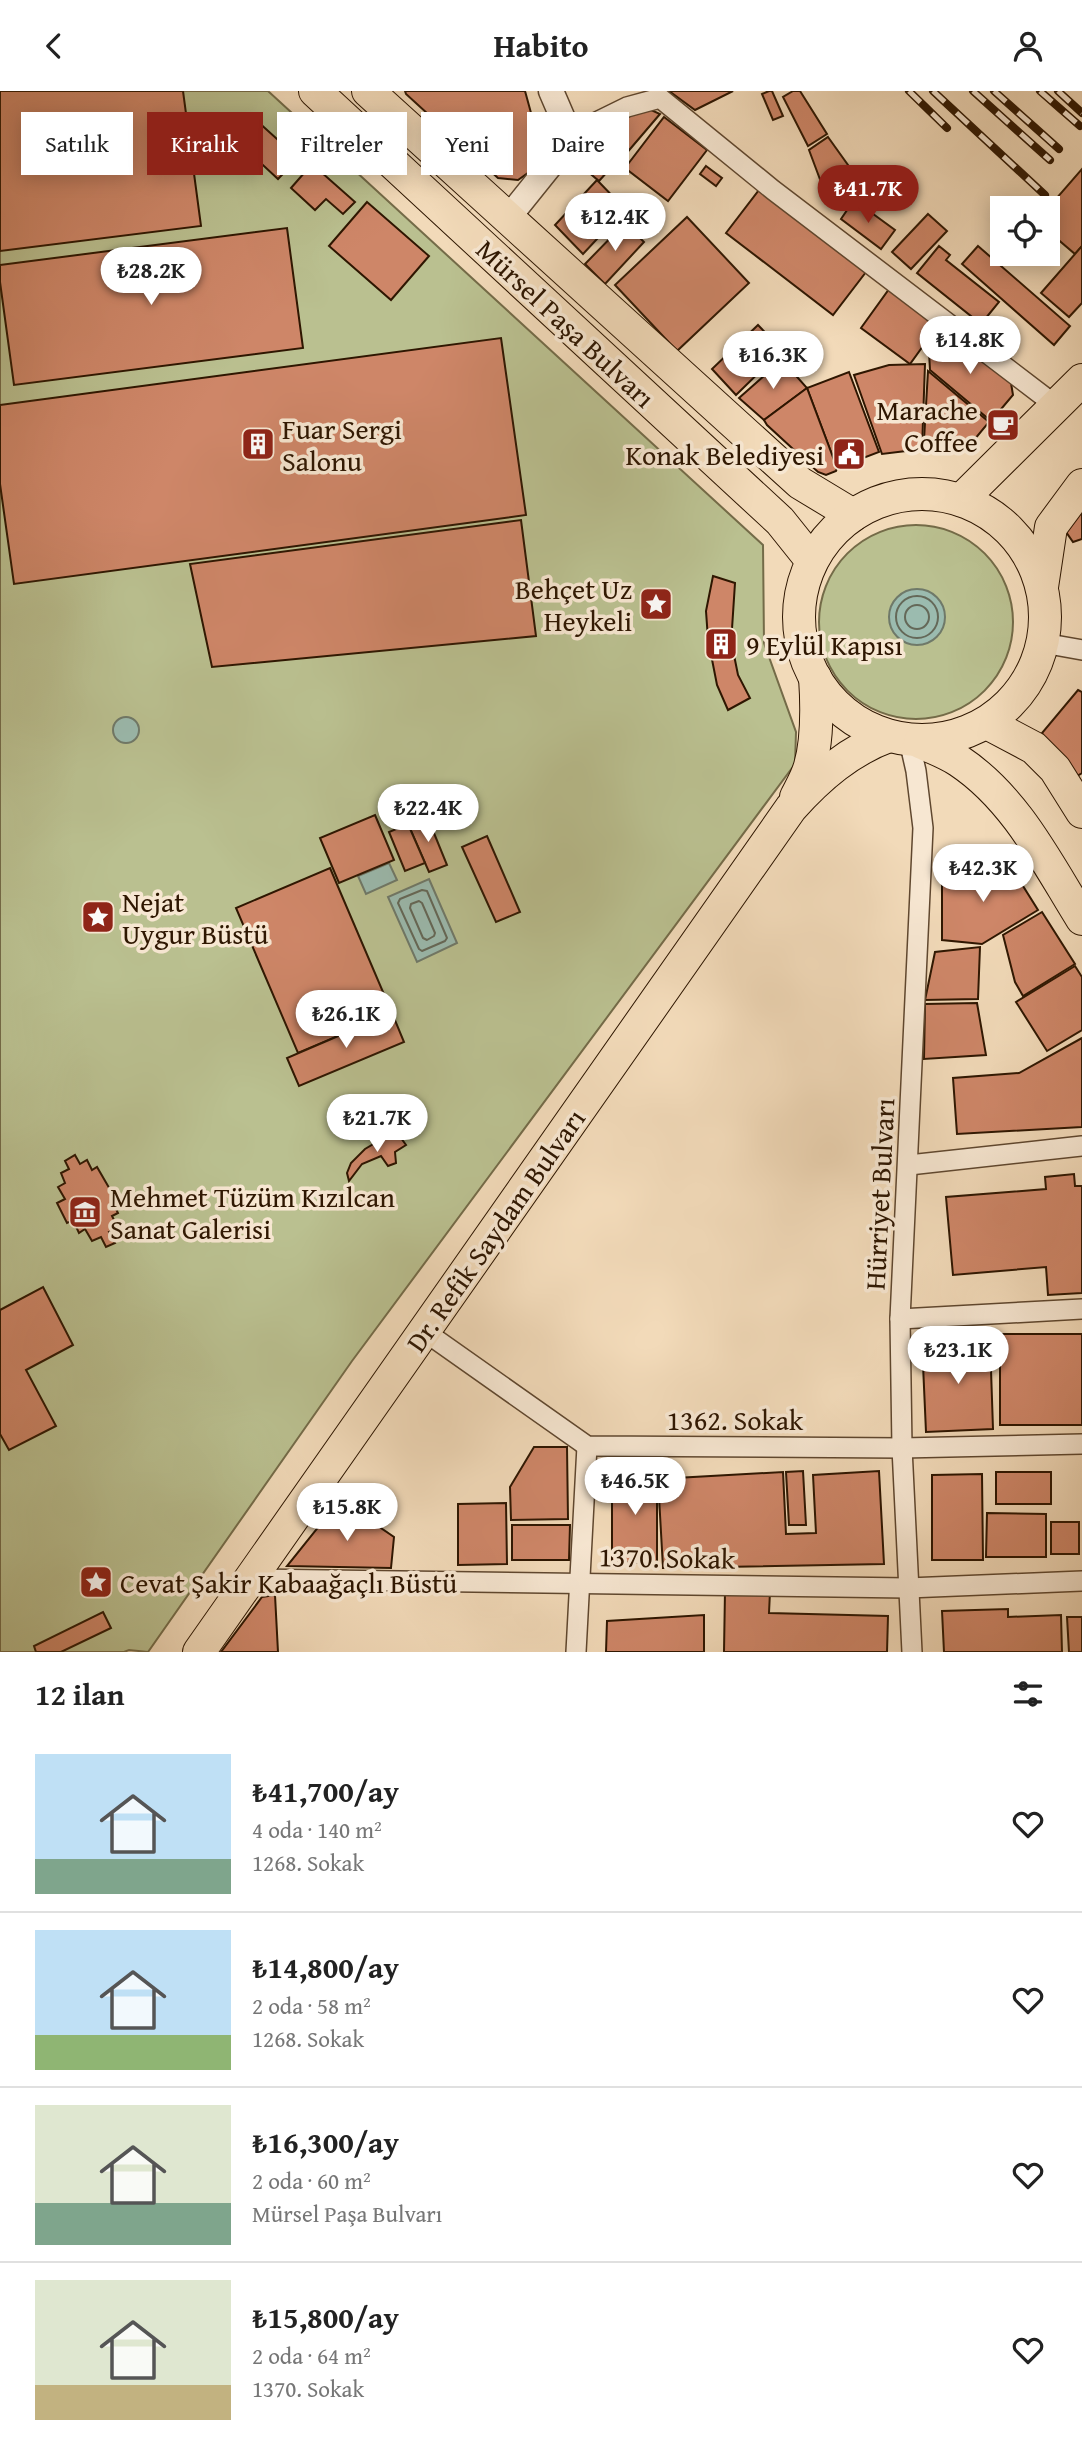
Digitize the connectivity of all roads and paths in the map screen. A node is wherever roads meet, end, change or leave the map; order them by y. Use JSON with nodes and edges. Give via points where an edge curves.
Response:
{"nodes":[{"id":1,"x":315,"y":91,"type":"edge"},
{"id":2,"x":368,"y":91,"type":"edge"},
{"id":3,"x":551,"y":91,"type":"edge"},
{"id":4,"x":560,"y":112,"type":"edge"},
{"id":5,"x":617,"y":112,"type":"edge"},
{"id":6,"x":543,"y":175,"type":"edge"},
{"id":7,"x":508,"y":218,"type":"junction"},
{"id":8,"x":1082,"y":380,"type":"edge"},
{"id":9,"x":1055,"y":405,"type":"junction"},
{"id":10,"x":1082,"y":485,"type":"edge"},
{"id":11,"x":961,"y":500,"type":"junction"},
{"id":12,"x":853,"y":515,"type":"junction"},
{"id":13,"x":812,"y":561,"type":"junction"},
{"id":14,"x":1042,"y":587,"type":"junction"},
{"id":15,"x":1043,"y":643,"type":"junction"},
{"id":16,"x":1082,"y":650,"type":"edge"},
{"id":17,"x":815,"y":677,"type":"junction"},
{"id":18,"x":987,"y":723,"type":"junction"},
{"id":19,"x":906,"y":739,"type":"junction"},
{"id":20,"x":792,"y":808,"type":"junction"},
{"id":21,"x":1082,"y":813,"type":"edge"},
{"id":22,"x":1082,"y":919,"type":"edge"},
{"id":23,"x":1082,"y":1146,"type":"edge"},
{"id":24,"x":909,"y":1165,"type":"junction"},
{"id":25,"x":1082,"y":1309,"type":"edge"},
{"id":26,"x":900,"y":1319,"type":"junction"},
{"id":27,"x":424,"y":1331,"type":"junction"},
{"id":28,"x":1082,"y":1444,"type":"edge"},
{"id":29,"x":587,"y":1446,"type":"junction"},
{"id":30,"x":901,"y":1448,"type":"junction"},
{"id":31,"x":250,"y":1579,"type":"junction"},
{"id":32,"x":1082,"y":1581,"type":"edge"},
{"id":33,"x":579,"y":1584,"type":"junction"},
{"id":34,"x":908,"y":1588,"type":"junction"},
{"id":35,"x":199,"y":1652,"type":"edge"},
{"id":36,"x":576,"y":1652,"type":"edge"},
{"id":37,"x":912,"y":1652,"type":"edge"}],
"edges":[{"from":1,"to":13,"type":"main road","name":"Mürsel Paşa Bulvarı","via":[[780,521]]},
{"from":2,"to":7,"type":"main road","name":"Mürsel Paşa Bulvarı"},
{"from":3,"to":4,"type":"street"},
{"from":5,"to":9,"type":"street","via":[[660,98]]},
{"from":6,"to":7,"type":"street"},
{"from":7,"to":12,"type":"main road","name":"Mürsel Paşa Bulvarı","via":[[800,483]]},
{"from":8,"to":9,"type":"main road"},
{"from":9,"to":11,"type":"main road"},
{"from":10,"to":14,"type":"main road","via":[[1051,527]]},
{"from":11,"to":12,"type":"main road","via":[[934,494],[905,495]]},
{"from":11,"to":14,"type":"main road","via":[[998,519],[1025,550]]},
{"from":12,"to":13,"type":"main road","via":[[830,535]]},
{"from":13,"to":17,"type":"main road","via":[[801,595],[800,630]]},
{"from":14,"to":15,"type":"main road"},
{"from":15,"to":16,"type":"street"},
{"from":15,"to":18,"type":"main road","via":[[1032,675],[1013,702]]},
{"from":17,"to":19,"type":"main road","via":[[846,714],[867,727]]},
{"from":17,"to":20,"type":"main road","via":[[810,766]]},
{"from":18,"to":19,"type":"main road","via":[[962,735]]},
{"from":18,"to":21,"type":"main road","via":[[1034,747],[1055,769]]},
{"from":19,"to":20,"type":"main road","via":[[867,744],[815,781]]},
{"from":19,"to":22,"type":"main road","via":[[957,760],[1002,797]]},
{"from":19,"to":24,"type":"street","name":"Hürriyet Bulvarı","via":[[916,771],[923,828]]},
{"from":20,"to":27,"type":"main road","name":"Dr. Refik Saydam Bulvarı"},
{"from":23,"to":24,"type":"street"},
{"from":24,"to":26,"type":"street","name":"Hürriyet Bulvarı"},
{"from":25,"to":26,"type":"street"},
{"from":26,"to":30,"type":"street","name":"Hürriyet Bulvarı"},
{"from":27,"to":29,"type":"street"},
{"from":27,"to":31,"type":"main road","name":"Dr. Refik Saydam Bulvarı"},
{"from":28,"to":30,"type":"street","name":"1362. Sokak"},
{"from":29,"to":30,"type":"street","name":"1362. Sokak"},
{"from":29,"to":33,"type":"street"},
{"from":30,"to":34,"type":"street","name":"Hürriyet Bulvarı"},
{"from":31,"to":33,"type":"street","name":"1370. Sokak"},
{"from":31,"to":35,"type":"main road","name":"Dr. Refik Saydam Bulvarı"},
{"from":32,"to":34,"type":"street","name":"1370. Sokak"},
{"from":33,"to":34,"type":"street","name":"1370. Sokak"},
{"from":33,"to":36,"type":"street"},
{"from":34,"to":37,"type":"street","name":"Hürriyet Bulvarı"}]}
